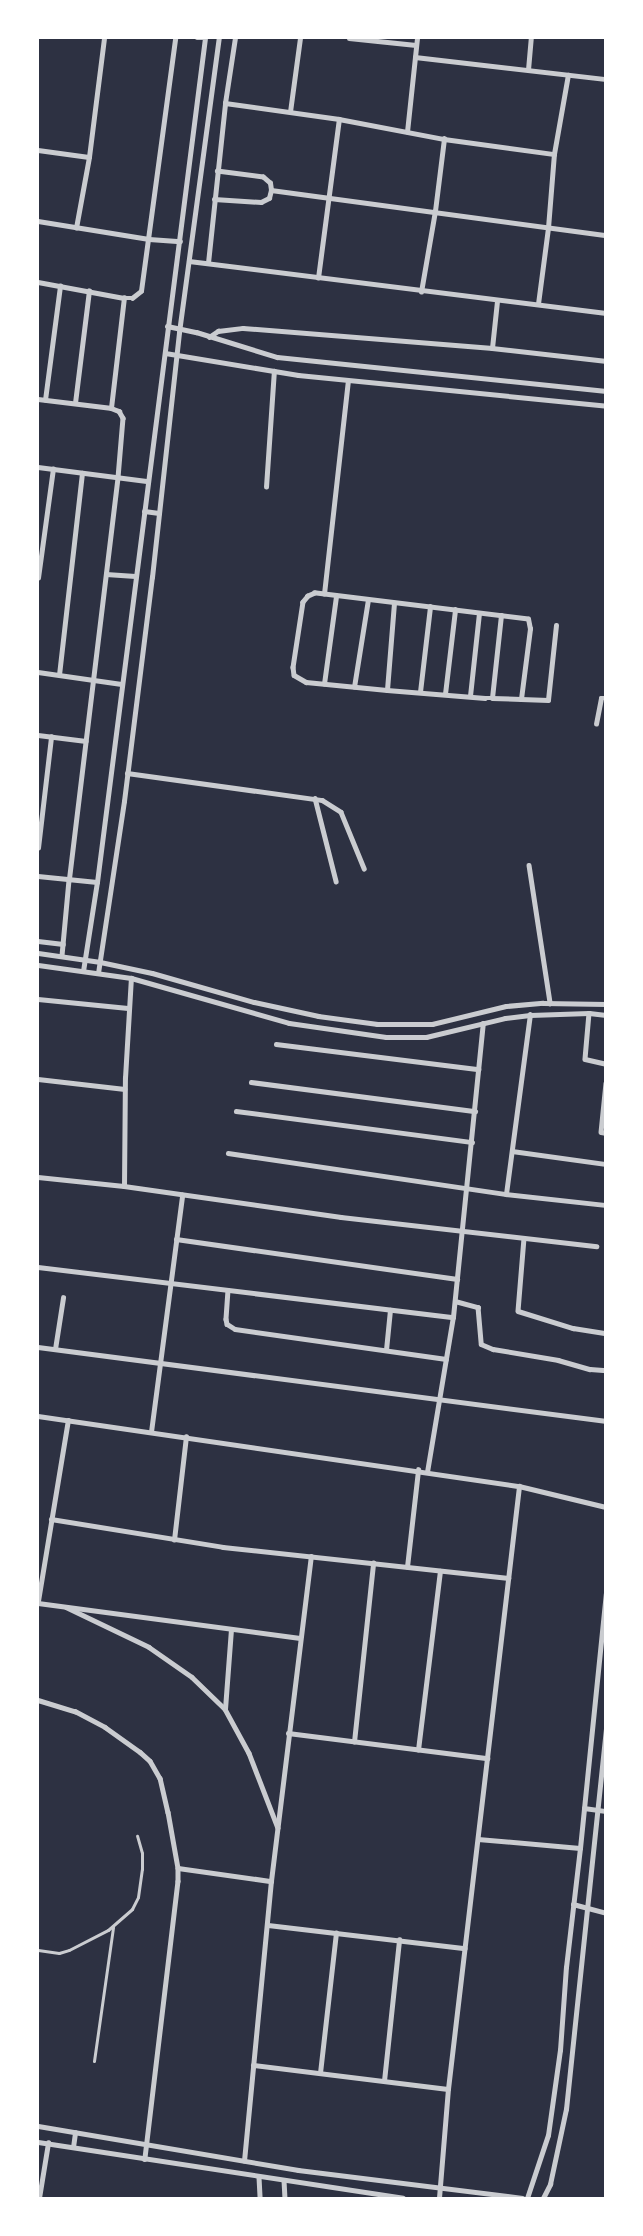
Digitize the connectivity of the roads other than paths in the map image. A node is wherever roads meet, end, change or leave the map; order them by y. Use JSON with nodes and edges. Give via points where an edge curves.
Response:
{"nodes":[{"id":1,"x":104,"y":38,"type":"edge"},
{"id":2,"x":175,"y":38,"type":"edge"},
{"id":3,"x":198,"y":38,"type":"edge"},
{"id":4,"x":205,"y":38,"type":"edge"},
{"id":5,"x":219,"y":38,"type":"edge"},
{"id":6,"x":235,"y":38,"type":"edge"},
{"id":7,"x":300,"y":38,"type":"edge"},
{"id":8,"x":349,"y":38,"type":"edge"},
{"id":9,"x":417,"y":38,"type":"edge"},
{"id":10,"x":531,"y":38,"type":"edge"},
{"id":11,"x":416,"y":44,"type":"junction"},
{"id":12,"x":415,"y":58,"type":"junction"},
{"id":13,"x":528,"y":70,"type":"junction"},
{"id":14,"x":568,"y":75,"type":"junction"},
{"id":15,"x":606,"y":79,"type":"edge"},
{"id":16,"x":225,"y":103,"type":"junction"},
{"id":17,"x":290,"y":112,"type":"junction"},
{"id":18,"x":339,"y":119,"type":"junction"},
{"id":19,"x":407,"y":132,"type":"junction"},
{"id":20,"x":444,"y":139,"type":"junction"},
{"id":21,"x":38,"y":150,"type":"edge"},
{"id":22,"x":554,"y":154,"type":"junction"},
{"id":23,"x":88,"y":157,"type":"junction"},
{"id":24,"x":217,"y":171,"type":"junction"},
{"id":25,"x":271,"y":190,"type":"junction"},
{"id":26,"x":328,"y":198,"type":"junction"},
{"id":27,"x":214,"y":199,"type":"junction"},
{"id":28,"x":435,"y":211,"type":"junction"},
{"id":29,"x":38,"y":220,"type":"edge"},
{"id":30,"x":76,"y":228,"type":"junction"},
{"id":31,"x":548,"y":228,"type":"junction"},
{"id":32,"x":606,"y":234,"type":"edge"},
{"id":33,"x":149,"y":239,"type":"junction"},
{"id":34,"x":180,"y":241,"type":"junction"},
{"id":35,"x":189,"y":262,"type":"junction"},
{"id":36,"x":208,"y":263,"type":"junction"},
{"id":37,"x":318,"y":278,"type":"junction"},
{"id":38,"x":38,"y":282,"type":"edge"},
{"id":39,"x":60,"y":286,"type":"junction"},
{"id":40,"x":89,"y":291,"type":"junction"},
{"id":41,"x":421,"y":292,"type":"junction"},
{"id":42,"x":124,"y":298,"type":"junction"},
{"id":43,"x":497,"y":301,"type":"junction"},
{"id":44,"x":538,"y":304,"type":"junction"},
{"id":45,"x":606,"y":313,"type":"edge"},
{"id":46,"x":167,"y":326,"type":"junction"},
{"id":47,"x":181,"y":328,"type":"junction"},
{"id":48,"x":209,"y":337,"type":"junction"},
{"id":49,"x":492,"y":348,"type":"junction"},
{"id":50,"x":165,"y":353,"type":"junction"},
{"id":51,"x":177,"y":354,"type":"junction"},
{"id":52,"x":606,"y":361,"type":"edge"},
{"id":53,"x":274,"y":371,"type":"junction"},
{"id":54,"x":348,"y":380,"type":"junction"},
{"id":55,"x":606,"y":391,"type":"edge"},
{"id":56,"x":38,"y":399,"type":"edge"},
{"id":57,"x":45,"y":400,"type":"junction"},
{"id":58,"x":75,"y":403,"type":"junction"},
{"id":59,"x":606,"y":406,"type":"edge"},
{"id":60,"x":111,"y":408,"type":"junction"},
{"id":61,"x":38,"y":467,"type":"edge"},
{"id":62,"x":53,"y":469,"type":"junction"},
{"id":63,"x":82,"y":473,"type":"junction"},
{"id":64,"x":118,"y":478,"type":"junction"},
{"id":65,"x":148,"y":481,"type":"junction"},
{"id":66,"x":266,"y":487,"type":"dead end"},
{"id":67,"x":144,"y":511,"type":"junction"},
{"id":68,"x":159,"y":513,"type":"junction"},
{"id":69,"x":40,"y":540,"type":"edge"},
{"id":70,"x":106,"y":574,"type":"junction"},
{"id":71,"x":135,"y":576,"type":"junction"},
{"id":72,"x":38,"y":578,"type":"edge"},
{"id":73,"x":324,"y":594,"type":"junction"},
{"id":74,"x":336,"y":596,"type":"junction"},
{"id":75,"x":368,"y":600,"type":"junction"},
{"id":76,"x":394,"y":603,"type":"junction"},
{"id":77,"x":430,"y":607,"type":"junction"},
{"id":78,"x":455,"y":610,"type":"junction"},
{"id":79,"x":479,"y":612,"type":"junction"},
{"id":80,"x":501,"y":615,"type":"junction"},
{"id":81,"x":556,"y":625,"type":"dead end"},
{"id":82,"x":38,"y":672,"type":"edge"},
{"id":83,"x":59,"y":675,"type":"junction"},
{"id":84,"x":93,"y":680,"type":"junction"},
{"id":85,"x":121,"y":684,"type":"junction"},
{"id":86,"x":324,"y":684,"type":"junction"},
{"id":87,"x":354,"y":687,"type":"junction"},
{"id":88,"x":387,"y":690,"type":"junction"},
{"id":89,"x":420,"y":692,"type":"junction"},
{"id":90,"x":445,"y":694,"type":"junction"},
{"id":91,"x":470,"y":696,"type":"junction"},
{"id":92,"x":492,"y":698,"type":"junction"},
{"id":93,"x":606,"y":698,"type":"edge"},
{"id":94,"x":520,"y":699,"type":"junction"},
{"id":95,"x":596,"y":724,"type":"dead end"},
{"id":96,"x":38,"y":735,"type":"edge"},
{"id":97,"x":51,"y":737,"type":"junction"},
{"id":98,"x":86,"y":741,"type":"junction"},
{"id":99,"x":127,"y":773,"type":"junction"},
{"id":100,"x":315,"y":798,"type":"junction"},
{"id":101,"x":38,"y":848,"type":"edge"},
{"id":102,"x":529,"y":865,"type":"dead end"},
{"id":103,"x":364,"y":868,"type":"dead end"},
{"id":104,"x":38,"y":876,"type":"edge"},
{"id":105,"x":69,"y":880,"type":"junction"},
{"id":106,"x":336,"y":881,"type":"dead end"},
{"id":107,"x":97,"y":882,"type":"junction"},
{"id":108,"x":38,"y":941,"type":"edge"},
{"id":109,"x":63,"y":944,"type":"junction"},
{"id":110,"x":38,"y":953,"type":"edge"},
{"id":111,"x":62,"y":956,"type":"junction"},
{"id":112,"x":84,"y":959,"type":"junction"},
{"id":113,"x":100,"y":962,"type":"junction"},
{"id":114,"x":38,"y":965,"type":"edge"},
{"id":115,"x":83,"y":971,"type":"junction"},
{"id":116,"x":98,"y":973,"type":"junction"},
{"id":117,"x":131,"y":978,"type":"junction"},
{"id":118,"x":38,"y":999,"type":"edge"},
{"id":119,"x":550,"y":1004,"type":"junction"},
{"id":120,"x":606,"y":1004,"type":"edge"},
{"id":121,"x":128,"y":1008,"type":"junction"},
{"id":122,"x":589,"y":1013,"type":"junction"},
{"id":123,"x":530,"y":1015,"type":"junction"},
{"id":124,"x":606,"y":1015,"type":"edge"},
{"id":125,"x":483,"y":1024,"type":"junction"},
{"id":126,"x":276,"y":1044,"type":"dead end"},
{"id":127,"x":606,"y":1064,"type":"edge"},
{"id":128,"x":478,"y":1069,"type":"junction"},
{"id":129,"x":38,"y":1079,"type":"edge"},
{"id":130,"x":251,"y":1082,"type":"dead end"},
{"id":131,"x":606,"y":1083,"type":"edge"},
{"id":132,"x":124,"y":1089,"type":"junction"},
{"id":133,"x":236,"y":1111,"type":"dead end"},
{"id":134,"x":474,"y":1111,"type":"junction"},
{"id":135,"x":606,"y":1133,"type":"edge"},
{"id":136,"x":472,"y":1142,"type":"junction"},
{"id":137,"x":512,"y":1151,"type":"junction"},
{"id":138,"x":228,"y":1153,"type":"dead end"},
{"id":139,"x":606,"y":1164,"type":"edge"},
{"id":140,"x":38,"y":1177,"type":"edge"},
{"id":141,"x":124,"y":1186,"type":"junction"},
{"id":142,"x":467,"y":1186,"type":"junction"},
{"id":143,"x":506,"y":1194,"type":"junction"},
{"id":144,"x":182,"y":1195,"type":"junction"},
{"id":145,"x":606,"y":1205,"type":"edge"},
{"id":146,"x":463,"y":1231,"type":"junction"},
{"id":147,"x":524,"y":1238,"type":"junction"},
{"id":148,"x":176,"y":1239,"type":"junction"},
{"id":149,"x":596,"y":1246,"type":"dead end"},
{"id":150,"x":38,"y":1267,"type":"edge"},
{"id":151,"x":457,"y":1279,"type":"junction"},
{"id":152,"x":171,"y":1283,"type":"junction"},
{"id":153,"x":228,"y":1290,"type":"junction"},
{"id":154,"x":63,"y":1298,"type":"dead end"},
{"id":155,"x":455,"y":1301,"type":"junction"},
{"id":156,"x":390,"y":1310,"type":"junction"},
{"id":157,"x":453,"y":1317,"type":"junction"},
{"id":158,"x":606,"y":1333,"type":"edge"},
{"id":159,"x":38,"y":1347,"type":"edge"},
{"id":160,"x":56,"y":1349,"type":"junction"},
{"id":161,"x":386,"y":1350,"type":"junction"},
{"id":162,"x":446,"y":1359,"type":"junction"},
{"id":163,"x":160,"y":1363,"type":"junction"},
{"id":164,"x":606,"y":1370,"type":"edge"},
{"id":165,"x":439,"y":1400,"type":"junction"},
{"id":166,"x":38,"y":1416,"type":"edge"},
{"id":167,"x":68,"y":1420,"type":"junction"},
{"id":168,"x":606,"y":1421,"type":"edge"},
{"id":169,"x":151,"y":1432,"type":"junction"},
{"id":170,"x":186,"y":1437,"type":"junction"},
{"id":171,"x":418,"y":1470,"type":"junction"},
{"id":172,"x":427,"y":1472,"type":"junction"},
{"id":173,"x":519,"y":1486,"type":"junction"},
{"id":174,"x":606,"y":1507,"type":"edge"},
{"id":175,"x":51,"y":1520,"type":"junction"},
{"id":176,"x":174,"y":1540,"type":"junction"},
{"id":177,"x":311,"y":1556,"type":"junction"},
{"id":178,"x":373,"y":1563,"type":"junction"},
{"id":179,"x":408,"y":1567,"type":"junction"},
{"id":180,"x":440,"y":1570,"type":"junction"},
{"id":181,"x":508,"y":1578,"type":"junction"},
{"id":182,"x":606,"y":1593,"type":"edge"},
{"id":183,"x":38,"y":1602,"type":"edge"},
{"id":184,"x":66,"y":1607,"type":"junction"},
{"id":185,"x":604,"y":1610,"type":"edge"},
{"id":186,"x":231,"y":1630,"type":"junction"},
{"id":187,"x":300,"y":1638,"type":"junction"},
{"id":188,"x":38,"y":1700,"type":"edge"},
{"id":189,"x":225,"y":1709,"type":"junction"},
{"id":190,"x":606,"y":1729,"type":"edge"},
{"id":191,"x":288,"y":1733,"type":"junction"},
{"id":192,"x":354,"y":1742,"type":"junction"},
{"id":193,"x":418,"y":1750,"type":"junction"},
{"id":194,"x":487,"y":1758,"type":"junction"},
{"id":195,"x":584,"y":1808,"type":"junction"},
{"id":196,"x":597,"y":1810,"type":"junction"},
{"id":197,"x":606,"y":1811,"type":"edge"},
{"id":198,"x":278,"y":1828,"type":"junction"},
{"id":199,"x":136,"y":1836,"type":"dead end"},
{"id":200,"x":478,"y":1839,"type":"junction"},
{"id":201,"x":580,"y":1848,"type":"junction"},
{"id":202,"x":178,"y":1868,"type":"junction"},
{"id":203,"x":271,"y":1881,"type":"junction"},
{"id":204,"x":573,"y":1904,"type":"junction"},
{"id":205,"x":586,"y":1907,"type":"junction"},
{"id":206,"x":606,"y":1912,"type":"edge"},
{"id":207,"x":268,"y":1925,"type":"junction"},
{"id":208,"x":114,"y":1926,"type":"junction"},
{"id":209,"x":336,"y":1933,"type":"junction"},
{"id":210,"x":399,"y":1940,"type":"junction"},
{"id":211,"x":465,"y":1948,"type":"junction"},
{"id":212,"x":38,"y":1950,"type":"edge"},
{"id":213,"x":94,"y":2061,"type":"dead end"},
{"id":214,"x":253,"y":2065,"type":"junction"},
{"id":215,"x":320,"y":2073,"type":"junction"},
{"id":216,"x":384,"y":2081,"type":"junction"},
{"id":217,"x":448,"y":2089,"type":"junction"},
{"id":218,"x":38,"y":2126,"type":"edge"},
{"id":219,"x":75,"y":2132,"type":"junction"},
{"id":220,"x":38,"y":2142,"type":"edge"},
{"id":221,"x":48,"y":2143,"type":"junction"},
{"id":222,"x":146,"y":2144,"type":"junction"},
{"id":223,"x":73,"y":2147,"type":"junction"},
{"id":224,"x":145,"y":2159,"type":"junction"},
{"id":225,"x":244,"y":2161,"type":"junction"},
{"id":226,"x":302,"y":2170,"type":"junction"},
{"id":227,"x":259,"y":2177,"type":"junction"},
{"id":228,"x":284,"y":2180,"type":"junction"},
{"id":229,"x":301,"y":2182,"type":"junction"},
{"id":230,"x":440,"y":2187,"type":"junction"},
{"id":231,"x":39,"y":2198,"type":"edge"},
{"id":232,"x":260,"y":2198,"type":"edge"},
{"id":233,"x":285,"y":2198,"type":"edge"},
{"id":234,"x":403,"y":2198,"type":"edge"},
{"id":235,"x":439,"y":2198,"type":"edge"},
{"id":236,"x":522,"y":2198,"type":"edge"},
{"id":237,"x":527,"y":2198,"type":"edge"},
{"id":238,"x":543,"y":2198,"type":"edge"}],
"edges":[{"from":1,"to":23,"type":"street"},
{"from":2,"to":33,"type":"street"},
{"from":3,"to":4,"type":"street"},
{"from":4,"to":34,"type":"street"},
{"from":5,"to":35,"type":"street"},
{"from":6,"to":16,"type":"street"},
{"from":7,"to":17,"type":"street"},
{"from":8,"to":11,"type":"street"},
{"from":9,"to":11,"type":"street"},
{"from":10,"to":13,"type":"street"},
{"from":11,"to":12,"type":"street"},
{"from":12,"to":13,"type":"street"},
{"from":12,"to":19,"type":"street"},
{"from":13,"to":14,"type":"street"},
{"from":14,"to":15,"type":"street"},
{"from":14,"to":22,"type":"street"},
{"from":16,"to":17,"type":"street"},
{"from":16,"to":24,"type":"street"},
{"from":17,"to":18,"type":"street"},
{"from":18,"to":19,"type":"street"},
{"from":18,"to":26,"type":"street"},
{"from":19,"to":20,"type":"street"},
{"from":20,"to":22,"type":"street"},
{"from":20,"to":28,"type":"street"},
{"from":21,"to":23,"type":"street"},
{"from":22,"to":31,"type":"street"},
{"from":23,"to":30,"type":"street"},
{"from":24,"to":25,"type":"street","via":[[262,177],[270,183]]},
{"from":24,"to":27,"type":"street"},
{"from":25,"to":26,"type":"street"},
{"from":25,"to":27,"type":"street","via":[[269,198],[261,202]]},
{"from":26,"to":28,"type":"street"},
{"from":26,"to":37,"type":"street"},
{"from":27,"to":36,"type":"street"},
{"from":28,"to":31,"type":"street"},
{"from":28,"to":41,"type":"street"},
{"from":29,"to":30,"type":"street"},
{"from":30,"to":33,"type":"street"},
{"from":31,"to":32,"type":"street"},
{"from":31,"to":44,"type":"street"},
{"from":33,"to":34,"type":"street"},
{"from":33,"to":42,"type":"street","via":[[141,291],[132,298]]},
{"from":34,"to":46,"type":"street"},
{"from":35,"to":36,"type":"street"},
{"from":35,"to":47,"type":"street"},
{"from":36,"to":37,"type":"street"},
{"from":37,"to":41,"type":"street"},
{"from":38,"to":39,"type":"street"},
{"from":39,"to":40,"type":"street"},
{"from":39,"to":57,"type":"street"},
{"from":40,"to":42,"type":"street"},
{"from":40,"to":58,"type":"street"},
{"from":41,"to":43,"type":"street"},
{"from":42,"to":60,"type":"street"},
{"from":43,"to":44,"type":"street"},
{"from":43,"to":49,"type":"street"},
{"from":44,"to":45,"type":"street"},
{"from":46,"to":47,"type":"street"},
{"from":46,"to":50,"type":"street"},
{"from":47,"to":48,"type":"street"},
{"from":47,"to":51,"type":"street"},
{"from":48,"to":49,"type":"street","via":[[218,331],[243,328]]},
{"from":48,"to":55,"type":"street","via":[[277,357]]},
{"from":49,"to":52,"type":"street"},
{"from":50,"to":51,"type":"street"},
{"from":50,"to":65,"type":"street"},
{"from":51,"to":53,"type":"street"},
{"from":51,"to":68,"type":"street"},
{"from":53,"to":54,"type":"street"},
{"from":53,"to":66,"type":"street"},
{"from":54,"to":59,"type":"street"},
{"from":54,"to":73,"type":"street"},
{"from":56,"to":57,"type":"street"},
{"from":57,"to":58,"type":"street"},
{"from":58,"to":60,"type":"street"},
{"from":60,"to":64,"type":"street","via":[[119,411],[123,418]]},
{"from":61,"to":62,"type":"street"},
{"from":62,"to":63,"type":"street"},
{"from":62,"to":69,"type":"street"},
{"from":63,"to":64,"type":"street"},
{"from":63,"to":83,"type":"street"},
{"from":64,"to":65,"type":"street"},
{"from":64,"to":70,"type":"street"},
{"from":65,"to":67,"type":"street"},
{"from":67,"to":68,"type":"street"},
{"from":67,"to":71,"type":"street"},
{"from":68,"to":99,"type":"street"},
{"from":69,"to":72,"type":"street"},
{"from":70,"to":71,"type":"street"},
{"from":70,"to":84,"type":"street"},
{"from":71,"to":85,"type":"street"},
{"from":73,"to":74,"type":"street"},
{"from":73,"to":86,"type":"street","via":[[315,593],[303,602],[293,668],[298,679]]},
{"from":74,"to":75,"type":"street"},
{"from":74,"to":86,"type":"street"},
{"from":75,"to":76,"type":"street"},
{"from":75,"to":87,"type":"street"},
{"from":76,"to":77,"type":"street"},
{"from":76,"to":88,"type":"street"},
{"from":77,"to":78,"type":"street"},
{"from":77,"to":89,"type":"street"},
{"from":78,"to":79,"type":"street"},
{"from":78,"to":90,"type":"street"},
{"from":79,"to":80,"type":"street"},
{"from":79,"to":91,"type":"street"},
{"from":80,"to":92,"type":"street"},
{"from":80,"to":94,"type":"street","via":[[523,617],[530,623]]},
{"from":81,"to":94,"type":"street","via":[[548,700]]},
{"from":82,"to":83,"type":"street"},
{"from":83,"to":84,"type":"street"},
{"from":84,"to":85,"type":"street"},
{"from":84,"to":98,"type":"street"},
{"from":85,"to":107,"type":"street"},
{"from":86,"to":87,"type":"street"},
{"from":87,"to":88,"type":"street"},
{"from":88,"to":89,"type":"street"},
{"from":89,"to":90,"type":"street"},
{"from":90,"to":91,"type":"street"},
{"from":91,"to":92,"type":"street"},
{"from":92,"to":94,"type":"street"},
{"from":93,"to":95,"type":"street","via":[[600,698]]},
{"from":96,"to":97,"type":"street"},
{"from":97,"to":98,"type":"street"},
{"from":97,"to":101,"type":"street"},
{"from":98,"to":105,"type":"street"},
{"from":99,"to":100,"type":"street"},
{"from":99,"to":113,"type":"street"},
{"from":100,"to":103,"type":"street","via":[[342,812]]},
{"from":100,"to":106,"type":"street"},
{"from":102,"to":119,"type":"street"},
{"from":104,"to":105,"type":"street"},
{"from":105,"to":107,"type":"street"},
{"from":105,"to":109,"type":"street"},
{"from":107,"to":112,"type":"street"},
{"from":108,"to":109,"type":"street"},
{"from":109,"to":111,"type":"street"},
{"from":110,"to":111,"type":"street"},
{"from":111,"to":112,"type":"street"},
{"from":112,"to":113,"type":"street"},
{"from":112,"to":115,"type":"street"},
{"from":113,"to":116,"type":"street"},
{"from":113,"to":119,"type":"street","via":[[186,981],[254,1002],[376,1024],[432,1024],[506,1006]]},
{"from":114,"to":115,"type":"street"},
{"from":115,"to":116,"type":"street"},
{"from":116,"to":117,"type":"street"},
{"from":117,"to":121,"type":"street"},
{"from":117,"to":125,"type":"street","via":[[289,1023],[349,1033],[426,1037]]},
{"from":118,"to":121,"type":"street"},
{"from":119,"to":120,"type":"street"},
{"from":121,"to":132,"type":"street"},
{"from":122,"to":123,"type":"street"},
{"from":122,"to":124,"type":"street"},
{"from":122,"to":127,"type":"street","via":[[585,1059]]},
{"from":123,"to":125,"type":"street"},
{"from":123,"to":137,"type":"street"},
{"from":125,"to":128,"type":"street"},
{"from":126,"to":128,"type":"street"},
{"from":128,"to":134,"type":"street"},
{"from":129,"to":132,"type":"street"},
{"from":130,"to":134,"type":"street"},
{"from":131,"to":135,"type":"street","via":[[601,1132]]},
{"from":132,"to":141,"type":"street"},
{"from":133,"to":136,"type":"street"},
{"from":134,"to":136,"type":"street"},
{"from":136,"to":142,"type":"street"},
{"from":137,"to":139,"type":"street"},
{"from":137,"to":143,"type":"street"},
{"from":138,"to":142,"type":"street"},
{"from":140,"to":141,"type":"street"},
{"from":141,"to":144,"type":"street"},
{"from":142,"to":143,"type":"street"},
{"from":142,"to":146,"type":"street"},
{"from":143,"to":145,"type":"street"},
{"from":144,"to":146,"type":"street"},
{"from":144,"to":148,"type":"street"},
{"from":146,"to":147,"type":"street"},
{"from":146,"to":151,"type":"street"},
{"from":147,"to":149,"type":"street"},
{"from":147,"to":158,"type":"street","via":[[518,1311],[573,1328]]},
{"from":148,"to":151,"type":"street"},
{"from":148,"to":152,"type":"street"},
{"from":150,"to":152,"type":"street"},
{"from":151,"to":155,"type":"street"},
{"from":152,"to":153,"type":"street"},
{"from":152,"to":163,"type":"street"},
{"from":153,"to":156,"type":"street"},
{"from":153,"to":161,"type":"street","via":[[226,1319],[235,1328]]},
{"from":154,"to":160,"type":"street"},
{"from":155,"to":157,"type":"street"},
{"from":155,"to":164,"type":"street","via":[[478,1307],[481,1344]]},
{"from":156,"to":157,"type":"street"},
{"from":156,"to":161,"type":"street"},
{"from":157,"to":162,"type":"street"},
{"from":159,"to":160,"type":"street"},
{"from":160,"to":163,"type":"street"},
{"from":161,"to":162,"type":"street"},
{"from":162,"to":165,"type":"street"},
{"from":163,"to":165,"type":"street"},
{"from":163,"to":169,"type":"street"},
{"from":165,"to":168,"type":"street"},
{"from":165,"to":172,"type":"street"},
{"from":166,"to":167,"type":"street"},
{"from":167,"to":169,"type":"street"},
{"from":167,"to":175,"type":"street"},
{"from":169,"to":170,"type":"street"},
{"from":170,"to":171,"type":"street"},
{"from":170,"to":176,"type":"street"},
{"from":171,"to":172,"type":"street"},
{"from":171,"to":179,"type":"street"},
{"from":172,"to":173,"type":"street"},
{"from":173,"to":174,"type":"street"},
{"from":173,"to":181,"type":"street"},
{"from":175,"to":176,"type":"street"},
{"from":175,"to":183,"type":"street"},
{"from":176,"to":177,"type":"street"},
{"from":177,"to":178,"type":"street"},
{"from":177,"to":187,"type":"street"},
{"from":178,"to":179,"type":"street"},
{"from":178,"to":192,"type":"street"},
{"from":179,"to":180,"type":"street"},
{"from":180,"to":181,"type":"street"},
{"from":180,"to":193,"type":"street"},
{"from":181,"to":194,"type":"street"},
{"from":182,"to":185,"type":"street"},
{"from":183,"to":184,"type":"street"},
{"from":184,"to":186,"type":"street"},
{"from":184,"to":189,"type":"street","via":[[149,1647],[180,1668]]},
{"from":185,"to":195,"type":"street"},
{"from":186,"to":187,"type":"street"},
{"from":186,"to":189,"type":"street"},
{"from":187,"to":191,"type":"street"},
{"from":188,"to":202,"type":"street","via":[[75,1711],[105,1727],[150,1762],[160,1778]]},
{"from":189,"to":198,"type":"street","via":[[248,1753]]},
{"from":190,"to":196,"type":"street"},
{"from":191,"to":192,"type":"street"},
{"from":191,"to":198,"type":"street"},
{"from":192,"to":193,"type":"street"},
{"from":193,"to":194,"type":"street"},
{"from":194,"to":200,"type":"street"},
{"from":195,"to":196,"type":"street"},
{"from":195,"to":201,"type":"street"},
{"from":196,"to":197,"type":"street"},
{"from":196,"to":205,"type":"street"},
{"from":198,"to":203,"type":"street"},
{"from":199,"to":208,"type":"street","via":[[142,1853],[138,1897],[132,1909]]},
{"from":200,"to":201,"type":"street"},
{"from":200,"to":211,"type":"street"},
{"from":201,"to":204,"type":"street"},
{"from":202,"to":203,"type":"street"},
{"from":202,"to":222,"type":"street"},
{"from":203,"to":207,"type":"street"},
{"from":204,"to":205,"type":"street"},
{"from":204,"to":237,"type":"street","via":[[560,2050],[548,2135]]},
{"from":205,"to":206,"type":"street"},
{"from":205,"to":238,"type":"street","via":[[566,2109],[550,2184]]},
{"from":207,"to":209,"type":"street"},
{"from":207,"to":214,"type":"street"},
{"from":208,"to":212,"type":"street","via":[[69,1950],[58,1953]]},
{"from":208,"to":213,"type":"street"},
{"from":209,"to":210,"type":"street"},
{"from":209,"to":215,"type":"street"},
{"from":210,"to":211,"type":"street"},
{"from":210,"to":216,"type":"street"},
{"from":211,"to":217,"type":"street"},
{"from":214,"to":215,"type":"street"},
{"from":214,"to":225,"type":"street"},
{"from":215,"to":216,"type":"street"},
{"from":216,"to":217,"type":"street"},
{"from":217,"to":230,"type":"street"},
{"from":218,"to":219,"type":"street"},
{"from":219,"to":222,"type":"street"},
{"from":219,"to":223,"type":"street"},
{"from":220,"to":221,"type":"street"},
{"from":221,"to":223,"type":"street"},
{"from":221,"to":231,"type":"street"},
{"from":222,"to":224,"type":"street"},
{"from":222,"to":225,"type":"street"},
{"from":223,"to":224,"type":"street"},
{"from":224,"to":227,"type":"street"},
{"from":225,"to":226,"type":"street"},
{"from":226,"to":229,"type":"street"},
{"from":226,"to":230,"type":"street"},
{"from":227,"to":228,"type":"street"},
{"from":227,"to":232,"type":"street"},
{"from":228,"to":229,"type":"street"},
{"from":228,"to":233,"type":"street"},
{"from":229,"to":234,"type":"street"},
{"from":230,"to":235,"type":"street"},
{"from":230,"to":236,"type":"street"}]}
